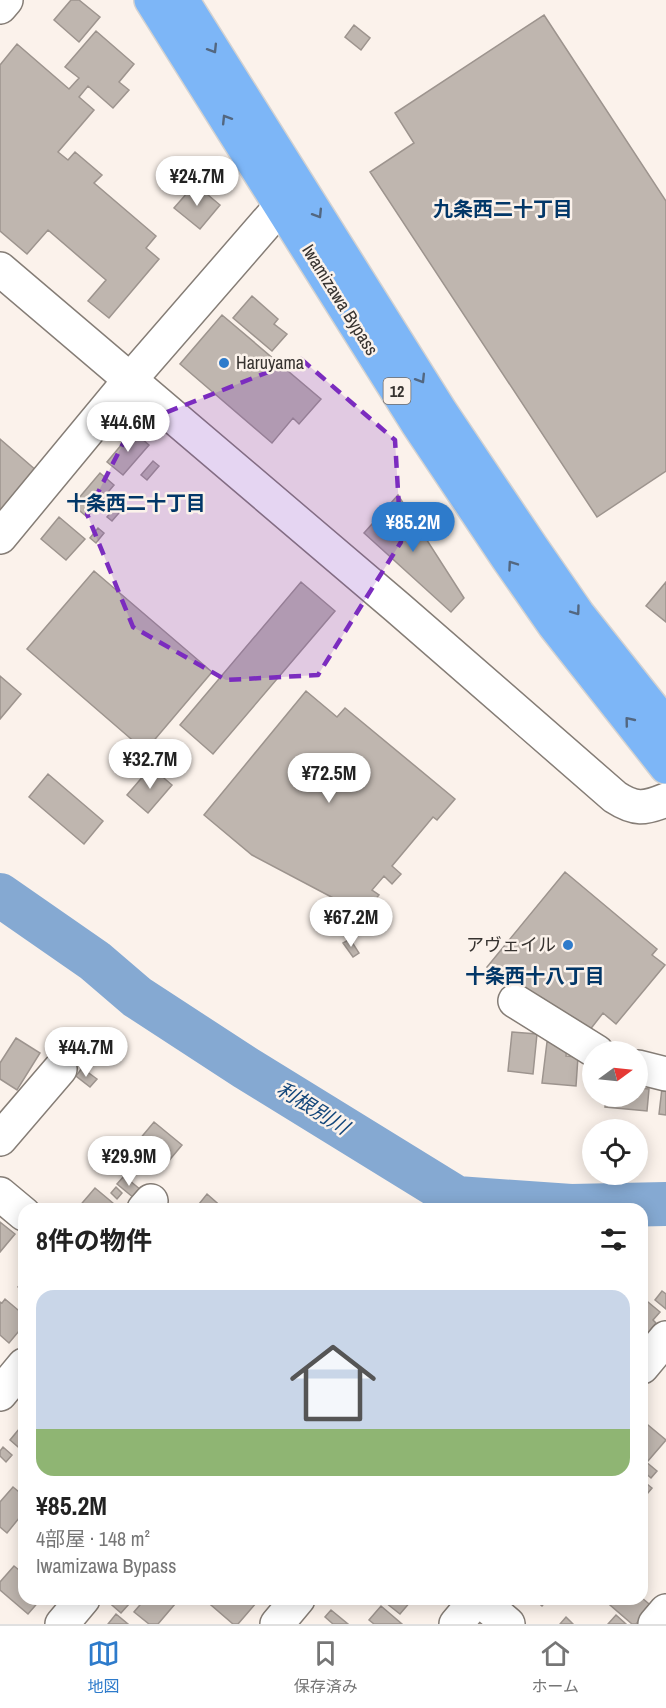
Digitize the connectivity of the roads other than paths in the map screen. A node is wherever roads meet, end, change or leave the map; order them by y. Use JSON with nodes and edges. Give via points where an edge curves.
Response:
{"nodes":[{"id":1,"x":6,"y":0,"type":"edge"},
{"id":2,"x":150,"y":0,"type":"edge"},
{"id":3,"x":182,"y":0,"type":"edge"},
{"id":4,"x":0,"y":7,"type":"edge"},
{"id":5,"x":291,"y":196,"type":"junction"},
{"id":6,"x":0,"y":269,"type":"edge"},
{"id":7,"x":129,"y":381,"type":"junction"},
{"id":8,"x":0,"y":537,"type":"edge"},
{"id":9,"x":666,"y":725,"type":"edge"},
{"id":10,"x":666,"y":767,"type":"edge"},
{"id":11,"x":666,"y":800,"type":"edge"},
{"id":12,"x":515,"y":1001,"type":"dead end"},
{"id":13,"x":582,"y":1043,"type":"edge"},
{"id":14,"x":60,"y":1069,"type":"dead end"},
{"id":15,"x":648,"y":1070,"type":"edge"},
{"id":16,"x":666,"y":1074,"type":"edge"},
{"id":17,"x":0,"y":1139,"type":"edge"},
{"id":18,"x":0,"y":1194,"type":"edge"},
{"id":19,"x":18,"y":1209,"type":"edge"},
{"id":20,"x":666,"y":1338,"type":"edge"},
{"id":21,"x":648,"y":1360,"type":"edge"},
{"id":22,"x":18,"y":1372,"type":"edge"},
{"id":23,"x":0,"y":1394,"type":"edge"},
{"id":24,"x":78,"y":1605,"type":"edge"},
{"id":25,"x":293,"y":1605,"type":"edge"},
{"id":26,"x":473,"y":1605,"type":"edge"},
{"id":27,"x":485,"y":1605,"type":"edge"},
{"id":28,"x":666,"y":1611,"type":"edge"},
{"id":29,"x":62,"y":1624,"type":"edge"},
{"id":30,"x":277,"y":1624,"type":"edge"},
{"id":31,"x":456,"y":1624,"type":"edge"},
{"id":32,"x":508,"y":1624,"type":"edge"},
{"id":33,"x":655,"y":1624,"type":"edge"}],
"edges":[{"from":1,"to":4,"type":"street"},
{"from":5,"to":2,"type":"highway","name":"Iwamizawa Bypass","number":"12","one_way":true},
{"from":3,"to":5,"type":"highway","name":"Iwamizawa Bypass","number":"12","one_way":true},
{"from":5,"to":7,"type":"street"},
{"from":5,"to":9,"type":"highway","name":"Iwamizawa Bypass","number":"12","one_way":true,"via":[[578,614]]},
{"from":10,"to":5,"type":"highway","name":"Iwamizawa Bypass","number":"12","one_way":true,"via":[[554,625],[417,423]]},
{"from":6,"to":7,"type":"street"},
{"from":7,"to":8,"type":"street"},
{"from":7,"to":11,"type":"street","via":[[615,797],[639,808]]},
{"from":12,"to":13,"type":"street"},
{"from":14,"to":17,"type":"street"},
{"from":15,"to":16,"type":"street"},
{"from":18,"to":19,"type":"street"},
{"from":20,"to":21,"type":"street"},
{"from":22,"to":23,"type":"street"},
{"from":24,"to":29,"type":"street"},
{"from":25,"to":30,"type":"street"},
{"from":26,"to":31,"type":"street"},
{"from":27,"to":32,"type":"street"},
{"from":28,"to":33,"type":"street"}]}
